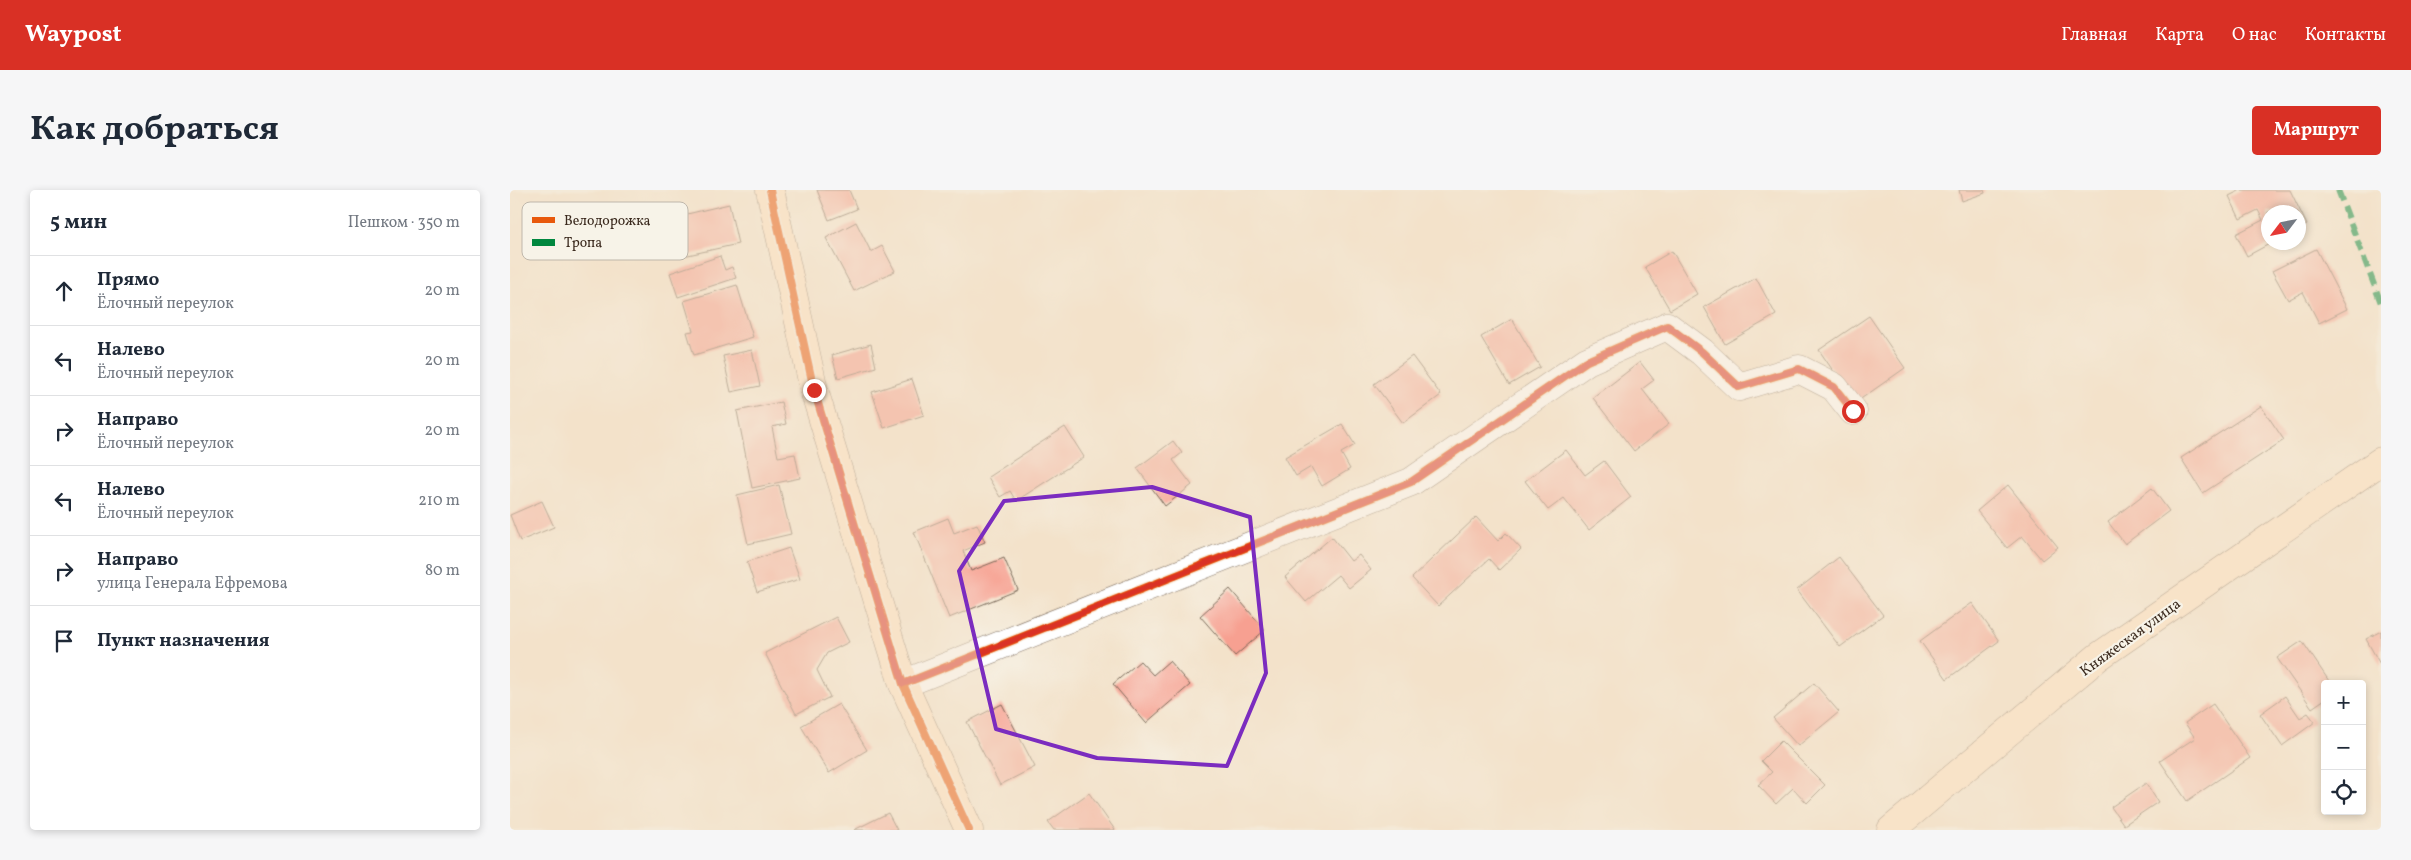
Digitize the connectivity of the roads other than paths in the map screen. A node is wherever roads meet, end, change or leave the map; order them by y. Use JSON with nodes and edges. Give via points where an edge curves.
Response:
{"nodes":[{"id":1,"x":770,"y":190,"type":"edge"},
{"id":2,"x":1853,"y":411,"type":"dead end"},
{"id":3,"x":2381,"y":461,"type":"edge"},
{"id":4,"x":903,"y":684,"type":"junction"},
{"id":5,"x":969,"y":830,"type":"edge"},
{"id":6,"x":1891,"y":830,"type":"edge"}],
"edges":[{"from":1,"to":4,"type":"street","via":[[814,390]]},
{"from":2,"to":4,"type":"street","via":[[1834,387],[1799,369],[1739,387],[1668,326],[1587,361],[1411,482]]},
{"from":3,"to":6,"type":"street","name":"Княжеская улица","via":[[2098,657]]},
{"from":4,"to":5,"type":"street"}]}
